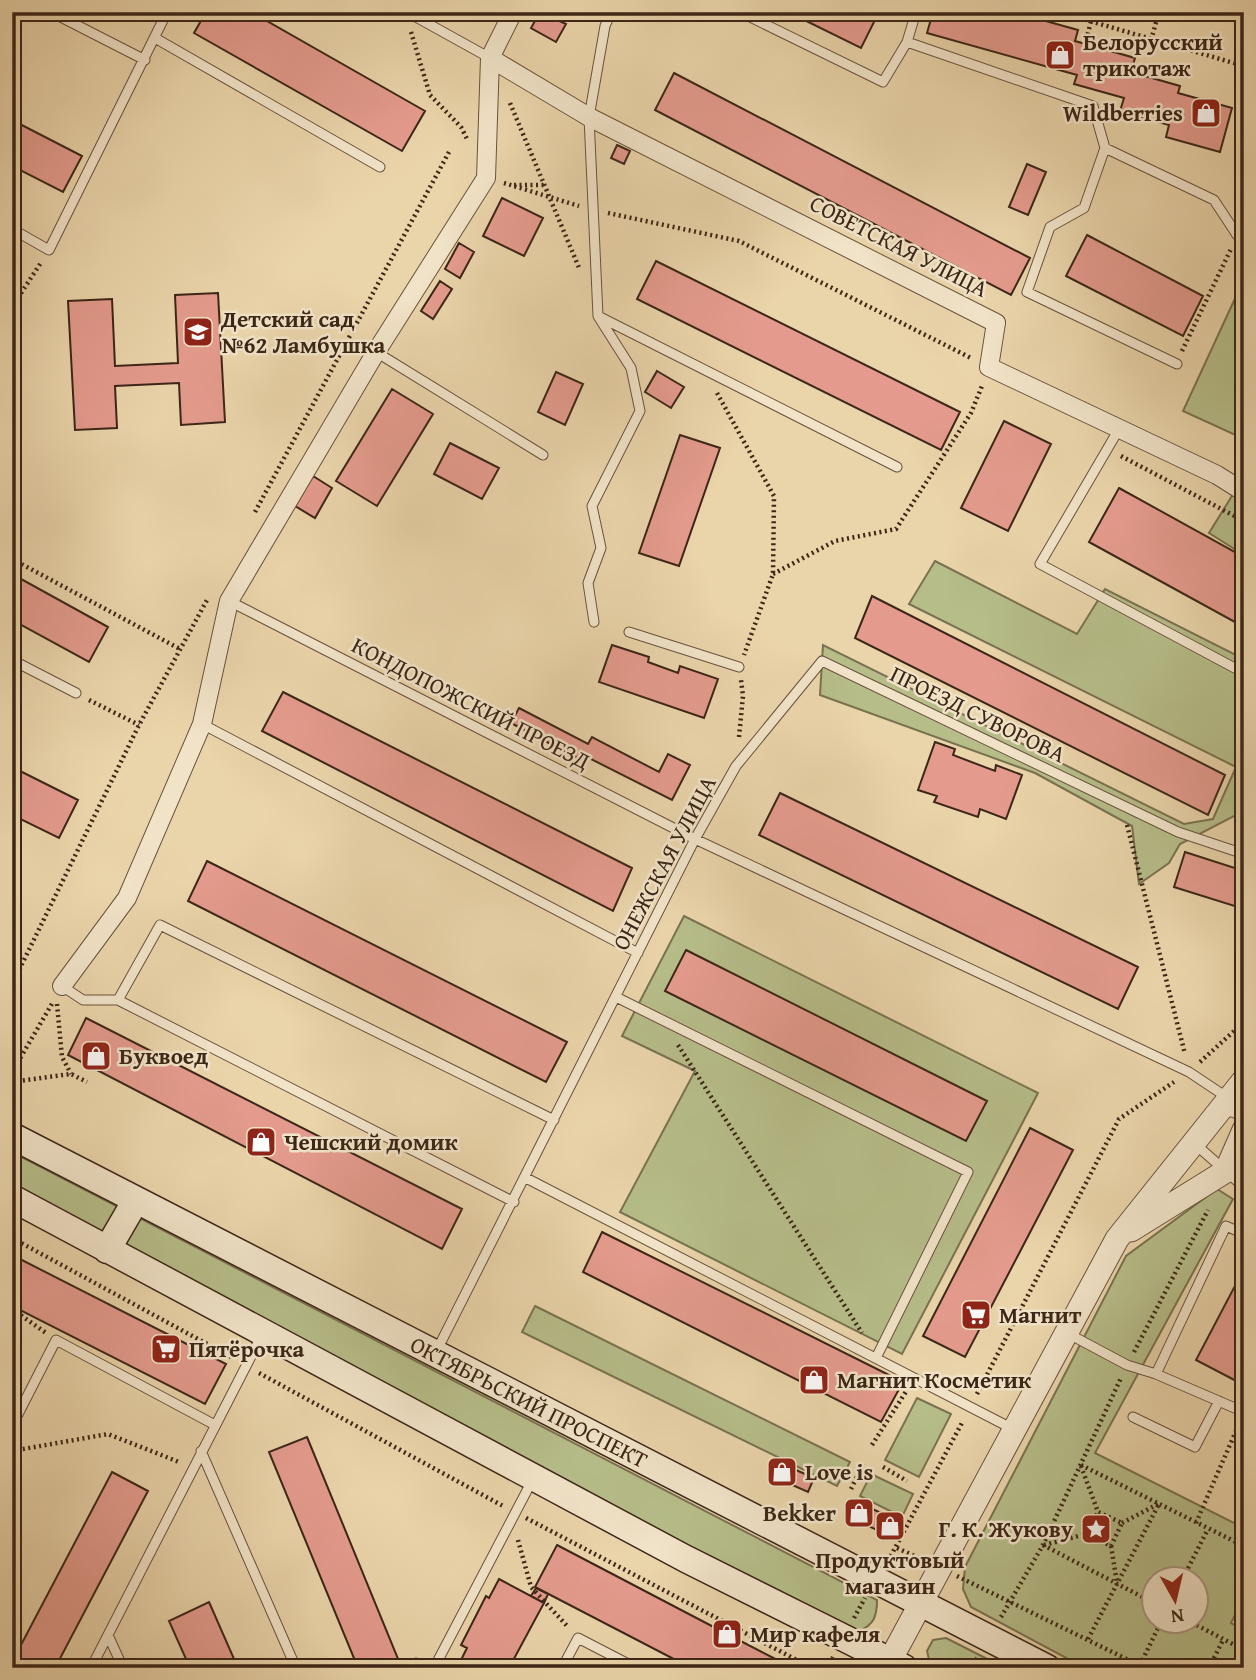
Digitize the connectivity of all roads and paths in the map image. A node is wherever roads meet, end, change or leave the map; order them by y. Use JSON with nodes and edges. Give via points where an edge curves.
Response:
{"nodes":[{"id":1,"x":51,"y":12,"type":"edge"},
{"id":2,"x":167,"y":12,"type":"edge"},
{"id":3,"x":407,"y":12,"type":"edge"},
{"id":4,"x":513,"y":12,"type":"edge"},
{"id":5,"x":611,"y":12,"type":"edge"},
{"id":6,"x":740,"y":12,"type":"edge"},
{"id":7,"x":916,"y":12,"type":"edge"},
{"id":8,"x":1059,"y":12,"type":"edge"},
{"id":9,"x":1158,"y":12,"type":"edge"},
{"id":10,"x":1091,"y":21,"type":"junction"},
{"id":11,"x":409,"y":24,"type":"dead end"},
{"id":12,"x":155,"y":38,"type":"junction"},
{"id":13,"x":1151,"y":40,"type":"junction"},
{"id":14,"x":907,"y":42,"type":"junction"},
{"id":15,"x":1085,"y":44,"type":"dead end"},
{"id":16,"x":490,"y":58,"type":"junction"},
{"id":17,"x":145,"y":60,"type":"junction"},
{"id":18,"x":1244,"y":66,"type":"edge"},
{"id":19,"x":507,"y":96,"type":"dead end"},
{"id":20,"x":589,"y":117,"type":"junction"},
{"id":21,"x":1105,"y":148,"type":"junction"},
{"id":22,"x":380,"y":167,"type":"dead end"},
{"id":23,"x":486,"y":178,"type":"junction"},
{"id":24,"x":509,"y":185,"type":"junction"},
{"id":25,"x":545,"y":185,"type":"junction"},
{"id":26,"x":551,"y":197,"type":"junction"},
{"id":27,"x":594,"y":210,"type":"junction"},
{"id":28,"x":12,"y":229,"type":"edge"},
{"id":29,"x":1241,"y":236,"type":"edge"},
{"id":30,"x":48,"y":250,"type":"junction"},
{"id":31,"x":584,"y":280,"type":"dead end"},
{"id":32,"x":12,"y":307,"type":"edge"},
{"id":33,"x":598,"y":316,"type":"junction"},
{"id":34,"x":376,"y":352,"type":"junction"},
{"id":35,"x":1177,"y":364,"type":"joint"},
{"id":36,"x":989,"y":367,"type":"junction"},
{"id":37,"x":704,"y":370,"type":"junction"},
{"id":38,"x":1119,"y":429,"type":"junction"},
{"id":39,"x":1106,"y":449,"type":"junction"},
{"id":40,"x":543,"y":455,"type":"dead end"},
{"id":41,"x":897,"y":467,"type":"dead end"},
{"id":42,"x":1244,"y":492,"type":"edge"},
{"id":43,"x":1244,"y":522,"type":"edge"},
{"id":44,"x":12,"y":559,"type":"edge"},
{"id":45,"x":773,"y":574,"type":"junction"},
{"id":46,"x":229,"y":601,"type":"junction"},
{"id":47,"x":594,"y":622,"type":"dead end"},
{"id":48,"x":629,"y":632,"type":"dead end"},
{"id":49,"x":180,"y":649,"type":"dead end"},
{"id":50,"x":12,"y":660,"type":"edge"},
{"id":51,"x":739,"y":667,"type":"junction"},
{"id":52,"x":1244,"y":673,"type":"edge"},
{"id":53,"x":76,"y":694,"type":"joint"},
{"id":54,"x":202,"y":724,"type":"junction"},
{"id":55,"x":139,"y":725,"type":"dead end"},
{"id":56,"x":736,"y":766,"type":"junction"},
{"id":57,"x":1122,"y":805,"type":"junction"},
{"id":58,"x":695,"y":839,"type":"junction"},
{"id":59,"x":1244,"y":854,"type":"edge"},
{"id":60,"x":12,"y":861,"type":"edge"},
{"id":61,"x":12,"y":868,"type":"edge"},
{"id":62,"x":638,"y":953,"type":"junction"},
{"id":63,"x":62,"y":986,"type":"joint"},
{"id":64,"x":616,"y":997,"type":"junction"},
{"id":65,"x":118,"y":1000,"type":"junction"},
{"id":66,"x":660,"y":1019,"type":"junction"},
{"id":67,"x":1244,"y":1022,"type":"edge"},
{"id":68,"x":12,"y":1072,"type":"edge"},
{"id":69,"x":1189,"y":1072,"type":"junction"},
{"id":70,"x":71,"y":1074,"type":"junction"},
{"id":71,"x":1244,"y":1080,"type":"edge"},
{"id":72,"x":12,"y":1082,"type":"edge"},
{"id":73,"x":87,"y":1082,"type":"dead end"},
{"id":74,"x":1224,"y":1106,"type":"junction"},
{"id":75,"x":554,"y":1120,"type":"junction"},
{"id":76,"x":1243,"y":1132,"type":"edge"},
{"id":77,"x":12,"y":1136,"type":"edge"},
{"id":78,"x":1194,"y":1143,"type":"junction"},
{"id":79,"x":1226,"y":1171,"type":"junction"},
{"id":80,"x":526,"y":1178,"type":"junction"},
{"id":81,"x":1244,"y":1187,"type":"edge"},
{"id":82,"x":12,"y":1198,"type":"edge"},
{"id":83,"x":136,"y":1200,"type":"junction"},
{"id":84,"x":514,"y":1202,"type":"junction"},
{"id":85,"x":1244,"y":1234,"type":"edge"},
{"id":86,"x":12,"y":1238,"type":"edge"},
{"id":87,"x":1117,"y":1240,"type":"junction"},
{"id":88,"x":107,"y":1250,"type":"junction"},
{"id":89,"x":12,"y":1309,"type":"edge"},
{"id":90,"x":263,"y":1332,"type":"junction"},
{"id":91,"x":1065,"y":1332,"type":"junction"},
{"id":92,"x":56,"y":1340,"type":"junction"},
{"id":93,"x":436,"y":1354,"type":"junction"},
{"id":94,"x":877,"y":1356,"type":"junction"},
{"id":95,"x":247,"y":1366,"type":"junction"},
{"id":96,"x":1156,"y":1374,"type":"junction"},
{"id":97,"x":915,"y":1377,"type":"junction"},
{"id":98,"x":1219,"y":1401,"type":"junction"},
{"id":99,"x":971,"y":1407,"type":"junction"},
{"id":100,"x":1244,"y":1412,"type":"edge"},
{"id":101,"x":1133,"y":1417,"type":"dead end"},
{"id":102,"x":215,"y":1425,"type":"junction"},
{"id":103,"x":12,"y":1426,"type":"edge"},
{"id":104,"x":1015,"y":1430,"type":"junction"},
{"id":105,"x":872,"y":1446,"type":"dead end"},
{"id":106,"x":12,"y":1451,"type":"edge"},
{"id":107,"x":201,"y":1451,"type":"junction"},
{"id":108,"x":863,"y":1464,"type":"dead end"},
{"id":109,"x":193,"y":1467,"type":"junction"},
{"id":110,"x":883,"y":1467,"type":"dead end"},
{"id":111,"x":534,"y":1477,"type":"junction"},
{"id":112,"x":907,"y":1481,"type":"dead end"},
{"id":113,"x":850,"y":1489,"type":"dead end"},
{"id":114,"x":1159,"y":1504,"type":"junction"},
{"id":115,"x":1097,"y":1511,"type":"junction"},
{"id":116,"x":514,"y":1515,"type":"junction"},
{"id":117,"x":1122,"y":1523,"type":"junction"},
{"id":118,"x":1196,"y":1523,"type":"junction"},
{"id":119,"x":1208,"y":1529,"type":"junction"},
{"id":120,"x":1087,"y":1534,"type":"junction"},
{"id":121,"x":1043,"y":1545,"type":"junction"},
{"id":122,"x":1111,"y":1546,"type":"junction"},
{"id":123,"x":1244,"y":1546,"type":"edge"},
{"id":124,"x":897,"y":1548,"type":"junction"},
{"id":125,"x":1190,"y":1564,"type":"edge"},
{"id":126,"x":940,"y":1568,"type":"junction"},
{"id":127,"x":874,"y":1580,"type":"junction"},
{"id":128,"x":1117,"y":1583,"type":"junction"},
{"id":129,"x":1140,"y":1595,"type":"edge"},
{"id":130,"x":1011,"y":1600,"type":"junction"},
{"id":131,"x":921,"y":1604,"type":"junction"},
{"id":132,"x":1210,"y":1633,"type":"edge"},
{"id":133,"x":1156,"y":1634,"type":"edge"},
{"id":134,"x":108,"y":1635,"type":"junction"},
{"id":135,"x":844,"y":1636,"type":"junction"},
{"id":136,"x":578,"y":1638,"type":"junction"},
{"id":137,"x":1088,"y":1639,"type":"junction"},
{"id":138,"x":1223,"y":1640,"type":"junction"},
{"id":139,"x":1244,"y":1650,"type":"edge"},
{"id":140,"x":893,"y":1666,"type":"edge"},
{"id":141,"x":1142,"y":1666,"type":"edge"},
{"id":142,"x":91,"y":1668,"type":"edge"},
{"id":143,"x":123,"y":1668,"type":"edge"},
{"id":144,"x":296,"y":1668,"type":"edge"},
{"id":145,"x":414,"y":1668,"type":"edge"},
{"id":146,"x":425,"y":1668,"type":"edge"},
{"id":147,"x":434,"y":1668,"type":"edge"},
{"id":148,"x":562,"y":1668,"type":"edge"},
{"id":149,"x":636,"y":1668,"type":"edge"},
{"id":150,"x":811,"y":1668,"type":"edge"},
{"id":151,"x":827,"y":1668,"type":"edge"},
{"id":152,"x":1047,"y":1668,"type":"edge"},
{"id":153,"x":1209,"y":1668,"type":"edge"}],
"edges":[{"from":1,"to":17,"type":"lane"},
{"from":2,"to":12,"type":"lane"},
{"from":3,"to":16,"type":"lane"},
{"from":4,"to":16,"type":"street"},
{"from":5,"to":20,"type":"lane"},
{"from":6,"to":14,"type":"lane","via":[[883,82]]},
{"from":7,"to":14,"type":"lane"},
{"from":8,"to":10,"type":"path"},
{"from":9,"to":13,"type":"path"},
{"from":10,"to":13,"type":"path"},
{"from":10,"to":15,"type":"path"},
{"from":11,"to":23,"type":"path","via":[[430,95],[461,127]]},
{"from":12,"to":17,"type":"lane"},
{"from":12,"to":22,"type":"lane"},
{"from":13,"to":18,"type":"path"},
{"from":14,"to":21,"type":"lane","via":[[1093,106]]},
{"from":16,"to":20,"type":"street","name":"СОВЕТСКАЯ УЛИЦА"},
{"from":16,"to":23,"type":"street"},
{"from":17,"to":30,"type":"lane"},
{"from":19,"to":25,"type":"path"},
{"from":20,"to":27,"type":"lane"},
{"from":20,"to":36,"type":"street","name":"СОВЕТСКАЯ УЛИЦА","via":[[996,323]]},
{"from":21,"to":29,"type":"lane","via":[[1214,200]]},
{"from":21,"to":35,"type":"lane","via":[[1084,208],[1050,227],[1027,292]]},
{"from":23,"to":24,"type":"path"},
{"from":23,"to":34,"type":"street"},
{"from":24,"to":25,"type":"path"},
{"from":24,"to":26,"type":"path"},
{"from":25,"to":26,"type":"path"},
{"from":26,"to":27,"type":"path"},
{"from":26,"to":31,"type":"path"},
{"from":27,"to":33,"type":"lane"},
{"from":27,"to":36,"type":"path","via":[[739,241]]},
{"from":28,"to":30,"type":"lane"},
{"from":29,"to":35,"type":"path"},
{"from":30,"to":32,"type":"path"},
{"from":33,"to":37,"type":"lane"},
{"from":33,"to":47,"type":"lane","via":[[631,368],[640,411],[592,506],[601,548],[588,583]]},
{"from":34,"to":40,"type":"lane"},
{"from":34,"to":46,"type":"street"},
{"from":36,"to":38,"type":"street"},
{"from":36,"to":45,"type":"path","via":[[971,413],[896,529],[835,541]]},
{"from":37,"to":41,"type":"lane"},
{"from":37,"to":45,"type":"path","name":"ОНЕЖСКАЯ УЛИЦА","via":[[774,496]]},
{"from":38,"to":39,"type":"lane"},
{"from":38,"to":42,"type":"street"},
{"from":39,"to":43,"type":"path"},
{"from":39,"to":52,"type":"lane","via":[[1040,564]]},
{"from":44,"to":49,"type":"path"},
{"from":45,"to":51,"type":"path","name":"ОНЕЖСКАЯ УЛИЦА"},
{"from":46,"to":54,"type":"street"},
{"from":46,"to":58,"type":"lane","name":"КОНДОПОЖСКИЙ ПРОЕЗД"},
{"from":48,"to":51,"type":"lane"},
{"from":50,"to":53,"type":"lane"},
{"from":51,"to":56,"type":"path","name":"ОНЕЖСКАЯ УЛИЦА","via":[[744,696]]},
{"from":53,"to":55,"type":"path"},
{"from":54,"to":62,"type":"lane"},
{"from":54,"to":63,"type":"street","via":[[127,898]]},
{"from":56,"to":57,"type":"lane","name":"ПРОЕЗД СУВОРОВА","via":[[822,661]]},
{"from":56,"to":58,"type":"lane","name":"ОНЕЖСКАЯ УЛИЦА"},
{"from":57,"to":59,"type":"lane","name":"ПРОЕЗД СУВОРОВА","via":[[1178,832]]},
{"from":57,"to":69,"type":"path"},
{"from":58,"to":62,"type":"lane","name":"ОНЕЖСКАЯ УЛИЦА"},
{"from":58,"to":69,"type":"lane","name":"КОНДОПОЖСКИЙ ПРОЕЗД"},
{"from":60,"to":61,"type":"lane"},
{"from":62,"to":64,"type":"lane","name":"ОНЕЖСКАЯ УЛИЦА"},
{"from":63,"to":65,"type":"lane","via":[[83,1000]]},
{"from":64,"to":66,"type":"lane"},
{"from":64,"to":75,"type":"lane","name":"ОНЕЖСКАЯ УЛИЦА"},
{"from":65,"to":75,"type":"lane","via":[[160,926]]},
{"from":65,"to":84,"type":"lane"},
{"from":66,"to":94,"type":"path"},
{"from":66,"to":94,"type":"lane","via":[[968,1172]]},
{"from":67,"to":69,"type":"path"},
{"from":68,"to":70,"type":"path","via":[[57,995],[62,1057]]},
{"from":69,"to":74,"type":"lane","name":"КОНДОПОЖСКИЙ ПРОЕЗД"},
{"from":69,"to":99,"type":"path","via":[[1119,1119]]},
{"from":70,"to":72,"type":"path"},
{"from":70,"to":73,"type":"path"},
{"from":71,"to":74,"type":"street"},
{"from":74,"to":76,"type":"lane","name":"КОНДОПОЖСКИЙ ПРОЕЗД","via":[[1240,1116]]},
{"from":74,"to":78,"type":"street"},
{"from":75,"to":80,"type":"lane","name":"ОНЕЖСКАЯ УЛИЦА"},
{"from":76,"to":79,"type":"street"},
{"from":77,"to":83,"type":"main road","name":"ОКТЯБРЬСКИЙ ПРОСПЕКТ"},
{"from":78,"to":79,"type":"lane"},
{"from":78,"to":87,"type":"street"},
{"from":79,"to":81,"type":"lane"},
{"from":79,"to":87,"type":"street"},
{"from":80,"to":84,"type":"lane","name":"ОНЕЖСКАЯ УЛИЦА"},
{"from":80,"to":94,"type":"lane"},
{"from":82,"to":88,"type":"main road"},
{"from":83,"to":88,"type":"main road"},
{"from":83,"to":93,"type":"main road","name":"ОКТЯБРЬСКИЙ ПРОСПЕКТ"},
{"from":84,"to":93,"type":"lane","name":"ОНЕЖСКАЯ УЛИЦА"},
{"from":85,"to":96,"type":"lane","via":[[1226,1227]]},
{"from":86,"to":95,"type":"path"},
{"from":87,"to":91,"type":"street"},
{"from":88,"to":90,"type":"main road"},
{"from":89,"to":92,"type":"path"},
{"from":90,"to":95,"type":"lane"},
{"from":90,"to":111,"type":"main road"},
{"from":91,"to":96,"type":"lane","via":[[1127,1365]]},
{"from":91,"to":104,"type":"street"},
{"from":92,"to":102,"type":"lane"},
{"from":92,"to":103,"type":"lane"},
{"from":93,"to":127,"type":"main road","name":"ОКТЯБРЬСКИЙ ПРОСПЕКТ"},
{"from":94,"to":97,"type":"lane"},
{"from":95,"to":102,"type":"lane"},
{"from":95,"to":116,"type":"path"},
{"from":96,"to":98,"type":"lane"},
{"from":97,"to":99,"type":"lane"},
{"from":97,"to":105,"type":"path"},
{"from":98,"to":100,"type":"lane"},
{"from":98,"to":101,"type":"lane","via":[[1195,1447]]},
{"from":99,"to":104,"type":"lane"},
{"from":99,"to":124,"type":"path"},
{"from":100,"to":118,"type":"path"},
{"from":102,"to":107,"type":"lane"},
{"from":104,"to":126,"type":"street"},
{"from":106,"to":109,"type":"path","via":[[108,1434]]},
{"from":107,"to":109,"type":"lane"},
{"from":107,"to":144,"type":"lane"},
{"from":108,"to":113,"type":"path"},
{"from":109,"to":134,"type":"lane"},
{"from":110,"to":112,"type":"path"},
{"from":111,"to":116,"type":"lane"},
{"from":111,"to":135,"type":"main road","via":[[686,1559]]},
{"from":114,"to":115,"type":"path","via":[[1081,1465]]},
{"from":114,"to":117,"type":"path"},
{"from":114,"to":118,"type":"path"},
{"from":114,"to":128,"type":"path"},
{"from":115,"to":117,"type":"path"},
{"from":115,"to":120,"type":"path"},
{"from":116,"to":136,"type":"path","via":[[531,1587]]},
{"from":116,"to":147,"type":"lane"},
{"from":116,"to":150,"type":"path"},
{"from":117,"to":122,"type":"path"},
{"from":118,"to":119,"type":"path"},
{"from":119,"to":123,"type":"path"},
{"from":119,"to":125,"type":"path"},
{"from":120,"to":121,"type":"path"},
{"from":120,"to":122,"type":"path"},
{"from":121,"to":128,"type":"path"},
{"from":121,"to":130,"type":"path"},
{"from":122,"to":128,"type":"path"},
{"from":124,"to":126,"type":"path"},
{"from":124,"to":127,"type":"path"},
{"from":126,"to":130,"type":"path"},
{"from":126,"to":131,"type":"street"},
{"from":127,"to":131,"type":"main road","name":"ОКТЯБРЬСКИЙ ПРОСПЕКТ"},
{"from":127,"to":135,"type":"path"},
{"from":128,"to":129,"type":"path"},
{"from":128,"to":137,"type":"path"},
{"from":130,"to":137,"type":"path"},
{"from":131,"to":140,"type":"street"},
{"from":131,"to":152,"type":"main road","name":"ОКТЯБРЬСКИЙ ПРОСПЕКТ"},
{"from":132,"to":138,"type":"path"},
{"from":133,"to":141,"type":"path"},
{"from":134,"to":142,"type":"lane"},
{"from":134,"to":143,"type":"lane"},
{"from":135,"to":140,"type":"main road"},
{"from":135,"to":151,"type":"path"},
{"from":136,"to":148,"type":"lane"},
{"from":136,"to":149,"type":"lane"},
{"from":137,"to":141,"type":"path"},
{"from":138,"to":139,"type":"path"},
{"from":138,"to":153,"type":"path"},
{"from":145,"to":146,"type":"lane","via":[[416,1663]]}]}
